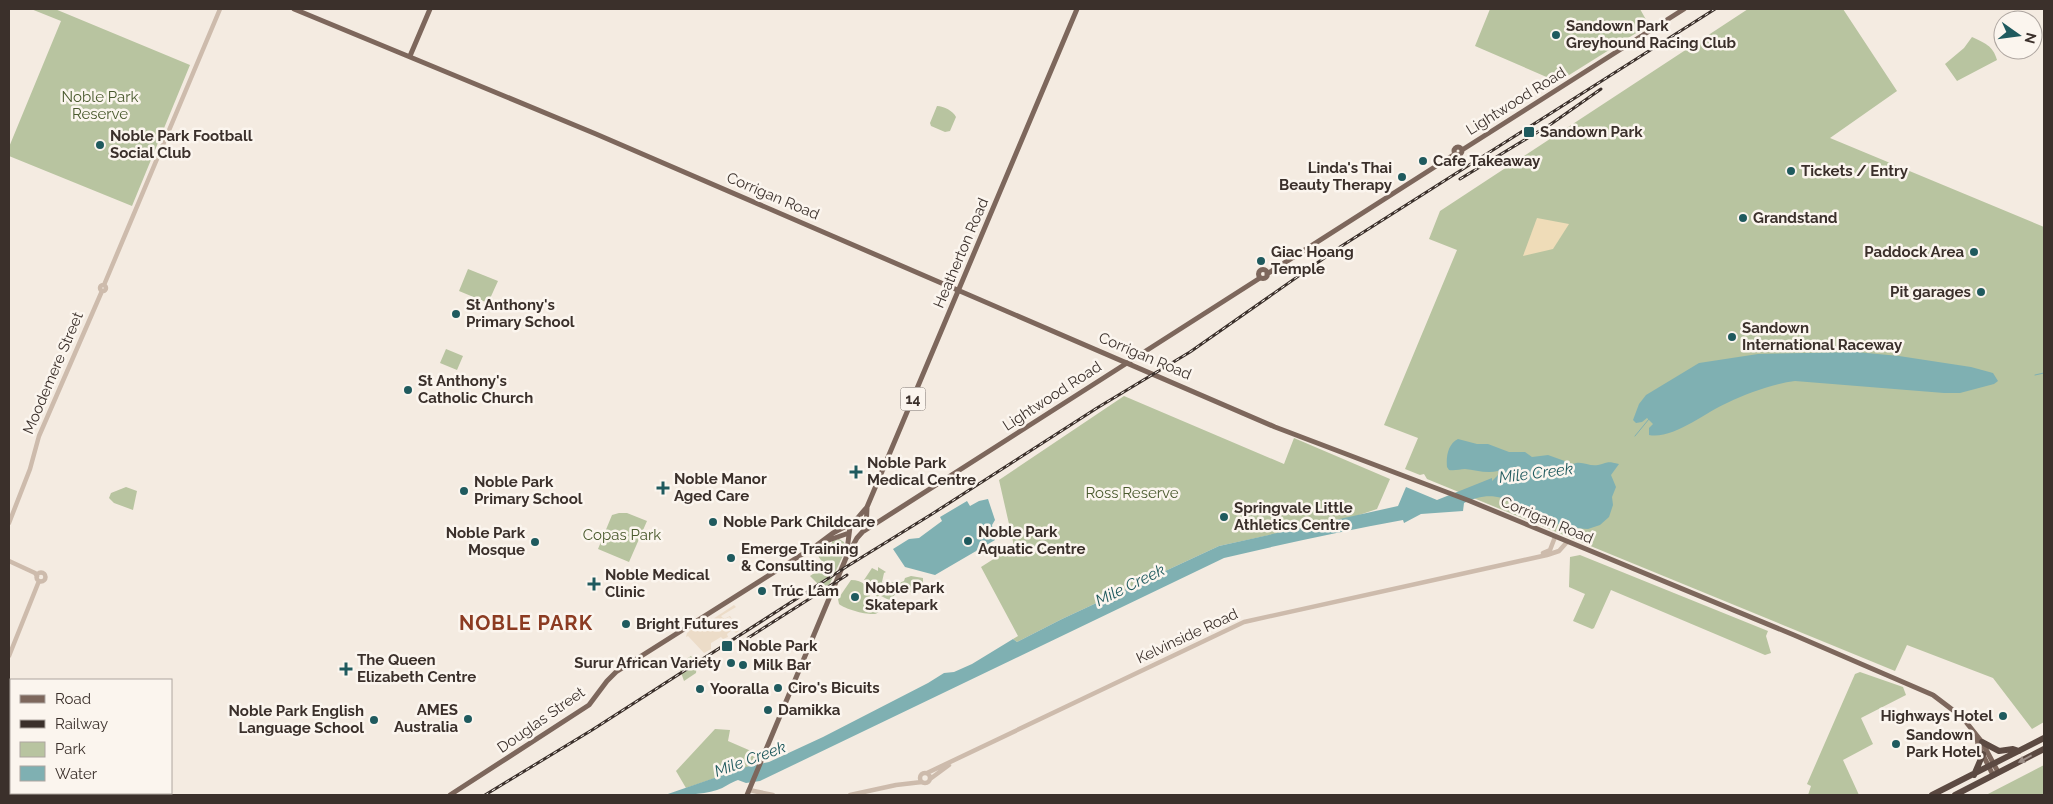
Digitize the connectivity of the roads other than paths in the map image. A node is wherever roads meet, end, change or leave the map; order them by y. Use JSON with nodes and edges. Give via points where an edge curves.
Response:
{"nodes":[{"id":1,"x":220,"y":9,"type":"edge"},
{"id":2,"x":294,"y":9,"type":"edge"},
{"id":3,"x":430,"y":9,"type":"edge"},
{"id":4,"x":1077,"y":9,"type":"edge"},
{"id":5,"x":1684,"y":9,"type":"edge"},
{"id":6,"x":410,"y":56,"type":"junction"},
{"id":7,"x":958,"y":290,"type":"junction"},
{"id":8,"x":1128,"y":362,"type":"junction"},
{"id":9,"x":867,"y":507,"type":"junction"},
{"id":10,"x":883,"y":519,"type":"junction"},
{"id":11,"x":854,"y":521,"type":"junction"},
{"id":12,"x":865,"y":522,"type":"junction"},
{"id":13,"x":9,"y":523,"type":"edge"},
{"id":14,"x":863,"y":531,"type":"junction"},
{"id":15,"x":849,"y":533,"type":"junction"},
{"id":16,"x":837,"y":536,"type":"junction"},
{"id":17,"x":1556,"y":537,"type":"junction"},
{"id":18,"x":1567,"y":542,"type":"junction"},
{"id":19,"x":817,"y":545,"type":"junction"},
{"id":20,"x":848,"y":550,"type":"junction"},
{"id":21,"x":1535,"y":556,"type":"junction"},
{"id":22,"x":846,"y":558,"type":"junction"},
{"id":23,"x":9,"y":561,"type":"edge"},
{"id":24,"x":9,"y":656,"type":"edge"},
{"id":25,"x":1976,"y":736,"type":"junction"},
{"id":26,"x":2044,"y":738,"type":"edge"},
{"id":27,"x":1982,"y":742,"type":"junction"},
{"id":28,"x":2044,"y":748,"type":"edge"},
{"id":29,"x":2019,"y":752,"type":"junction"},
{"id":30,"x":1983,"y":754,"type":"junction"},
{"id":31,"x":952,"y":762,"type":"junction"},
{"id":32,"x":1992,"y":766,"type":"junction"},
{"id":33,"x":927,"y":773,"type":"junction"},
{"id":34,"x":1996,"y":774,"type":"junction"},
{"id":35,"x":1974,"y":775,"type":"junction"},
{"id":36,"x":920,"y":776,"type":"junction"},
{"id":37,"x":930,"y":779,"type":"junction"},
{"id":38,"x":922,"y":782,"type":"junction"},
{"id":39,"x":907,"y":783,"type":"junction"},
{"id":40,"x":748,"y":792,"type":"edge"},
{"id":41,"x":450,"y":795,"type":"edge"},
{"id":42,"x":773,"y":795,"type":"edge"},
{"id":43,"x":850,"y":795,"type":"edge"},
{"id":44,"x":1932,"y":795,"type":"edge"},
{"id":45,"x":1955,"y":795,"type":"edge"}],
"edges":[{"from":1,"to":13,"type":"street","name":"Moodemere Street","via":[[104,285],[106,289],[102,291],[39,436],[30,470]]},
{"from":2,"to":6,"type":"main road","name":"Corrigan Road"},
{"from":3,"to":6,"type":"main road"},
{"from":4,"to":7,"type":"main road","name":"Heatherton Road","number":"14"},
{"from":5,"to":8,"type":"main road","name":"Lightwood Road","via":[[1462,150],[1455,148],[1455,154],[1267,274],[1260,271],[1260,278]]},
{"from":6,"to":7,"type":"main road","name":"Corrigan Road"},
{"from":7,"to":8,"type":"main road","name":"Corrigan Road"},
{"from":7,"to":9,"type":"main road","name":"Heatherton Road","number":"14"},
{"from":8,"to":10,"type":"main road","name":"Lightwood Road"},
{"from":8,"to":17,"type":"main road","name":"Corrigan Road","via":[[1275,427]]},
{"from":9,"to":11,"type":"main road","name":"Heatherton Road","number":"14"},
{"from":9,"to":12,"type":"main road","name":"Heatherton Road","number":"14"},
{"from":10,"to":12,"type":"main road","name":"Lightwood Road"},
{"from":10,"to":14,"type":"main road","name":"Lightwood Road"},
{"from":11,"to":12,"type":"main road","via":[[861,519]]},
{"from":11,"to":15,"type":"main road","number":"14"},
{"from":11,"to":19,"type":"main road","name":"Douglas Street"},
{"from":12,"to":14,"type":"main road","number":"14"},
{"from":14,"to":15,"type":"main road","name":"Douglas Street"},
{"from":14,"to":22,"type":"main road","number":"14"},
{"from":15,"to":16,"type":"main road","name":"Douglas Street"},
{"from":15,"to":20,"type":"main road","number":"14"},
{"from":16,"to":19,"type":"main road","name":"Douglas Street"},
{"from":16,"to":20,"type":"main road","via":[[845,541]]},
{"from":17,"to":18,"type":"main road","name":"Corrigan Road"},
{"from":17,"to":21,"type":"street","name":"Kelvinside Road","via":[[1550,550]]},
{"from":18,"to":21,"type":"street","name":"Kelvinside Road","via":[[1559,550]]},
{"from":18,"to":25,"type":"main road","name":"Corrigan Road","via":[[1933,695],[1962,717]]},
{"from":19,"to":41,"type":"main road","name":"Douglas Street","via":[[618,671],[589,705]]},
{"from":20,"to":22,"type":"main road","number":"14"},
{"from":21,"to":31,"type":"street","name":"Kelvinside Road","via":[[1244,622]]},
{"from":22,"to":40,"type":"main road","number":"14"},
{"from":23,"to":24,"type":"street","via":[[35,573],[38,578]]},
{"from":25,"to":27,"type":"main road","name":"Corrigan Road"},
{"from":25,"to":30,"type":"main road","name":"Corrigan Road"},
{"from":26,"to":29,"type":"highway"},
{"from":27,"to":29,"type":"highway","via":[[1999,751],[2013,749]]},
{"from":27,"to":32,"type":"main road","name":"Corrigan Road"},
{"from":28,"to":34,"type":"highway","one_way":true},
{"from":29,"to":32,"type":"highway"},
{"from":30,"to":32,"type":"main road","name":"Corrigan Road"},
{"from":30,"to":35,"type":"highway"},
{"from":31,"to":33,"type":"street","name":"Kelvinside Road"},
{"from":31,"to":37,"type":"street","name":"Kelvinside Road"},
{"from":32,"to":34,"type":"main road","name":"Corrigan Road"},
{"from":32,"to":35,"type":"highway"},
{"from":33,"to":36,"type":"street"},
{"from":33,"to":37,"type":"street"},
{"from":34,"to":45,"type":"highway"},
{"from":35,"to":44,"type":"highway"},
{"from":36,"to":38,"type":"street"},
{"from":36,"to":39,"type":"street"},
{"from":37,"to":38,"type":"street"},
{"from":38,"to":39,"type":"street"},
{"from":39,"to":43,"type":"street"},
{"from":40,"to":42,"type":"street"}]}
